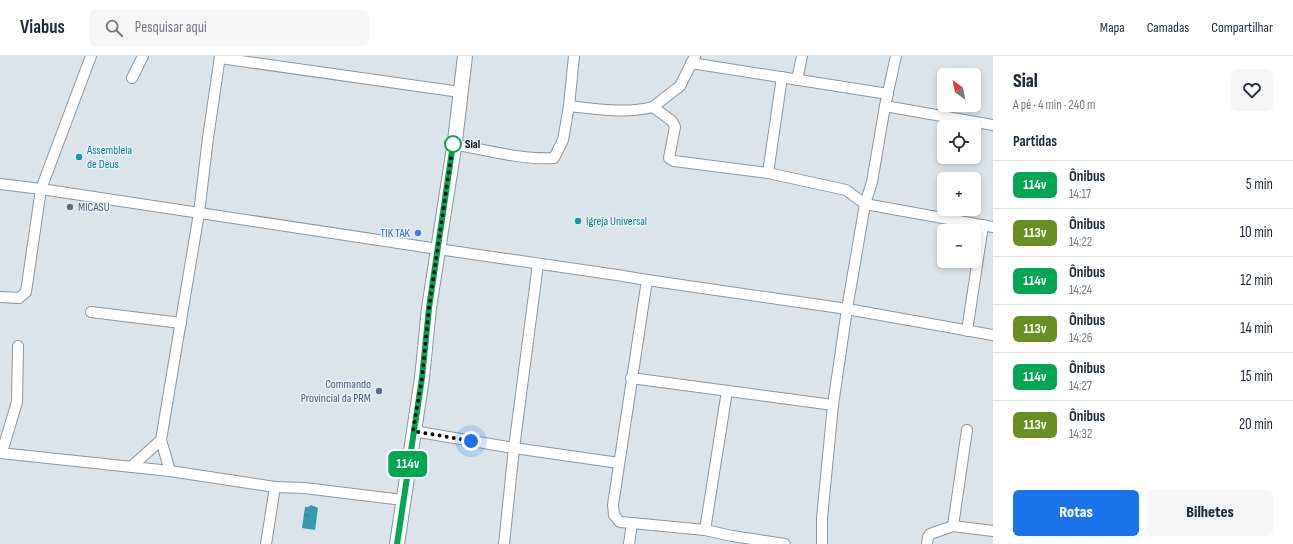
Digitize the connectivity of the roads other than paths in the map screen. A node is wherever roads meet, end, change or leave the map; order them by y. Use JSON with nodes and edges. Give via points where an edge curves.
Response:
{"nodes":[{"id":1,"x":91,"y":56,"type":"edge"},
{"id":2,"x":143,"y":56,"type":"edge"},
{"id":3,"x":465,"y":56,"type":"edge"},
{"id":4,"x":574,"y":56,"type":"edge"},
{"id":5,"x":802,"y":56,"type":"edge"},
{"id":6,"x":896,"y":56,"type":"edge"},
{"id":7,"x":220,"y":57,"type":"edge"},
{"id":8,"x":693,"y":60,"type":"edge"},
{"id":9,"x":782,"y":77,"type":"junction"},
{"id":10,"x":132,"y":78,"type":"dead end"},
{"id":11,"x":797,"y":80,"type":"junction"},
{"id":12,"x":460,"y":92,"type":"junction"},
{"id":13,"x":888,"y":94,"type":"junction"},
{"id":14,"x":568,"y":106,"type":"junction"},
{"id":15,"x":653,"y":106,"type":"junction"},
{"id":16,"x":885,"y":106,"type":"junction"},
{"id":17,"x":993,"y":125,"type":"edge"},
{"id":18,"x":453,"y":144,"type":"junction"},
{"id":19,"x":768,"y":173,"type":"junction"},
{"id":20,"x":0,"y":184,"type":"edge"},
{"id":21,"x":40,"y":188,"type":"junction"},
{"id":22,"x":865,"y":204,"type":"junction"},
{"id":23,"x":199,"y":213,"type":"junction"},
{"id":24,"x":988,"y":226,"type":"edge"},
{"id":25,"x":438,"y":249,"type":"junction"},
{"id":26,"x":538,"y":264,"type":"junction"},
{"id":27,"x":647,"y":280,"type":"junction"},
{"id":28,"x":0,"y":297,"type":"edge"},
{"id":29,"x":847,"y":309,"type":"junction"},
{"id":30,"x":91,"y":312,"type":"dead end"},
{"id":31,"x":181,"y":323,"type":"junction"},
{"id":32,"x":967,"y":331,"type":"junction"},
{"id":33,"x":993,"y":335,"type":"edge"},
{"id":34,"x":18,"y":346,"type":"dead end"},
{"id":35,"x":631,"y":378,"type":"junction"},
{"id":36,"x":727,"y":391,"type":"junction"},
{"id":37,"x":833,"y":405,"type":"junction"},
{"id":38,"x":968,"y":430,"type":"dead end"},
{"id":39,"x":413,"y":431,"type":"junction"},
{"id":40,"x":161,"y":440,"type":"junction"},
{"id":41,"x":514,"y":448,"type":"junction"},
{"id":42,"x":1,"y":453,"type":"edge"},
{"id":43,"x":619,"y":463,"type":"junction"},
{"id":44,"x":131,"y":467,"type":"junction"},
{"id":45,"x":170,"y":471,"type":"junction"},
{"id":46,"x":275,"y":487,"type":"junction"},
{"id":47,"x":403,"y":500,"type":"junction"},
{"id":48,"x":632,"y":522,"type":"junction"},
{"id":49,"x":953,"y":526,"type":"junction"},
{"id":50,"x":705,"y":530,"type":"junction"},
{"id":51,"x":993,"y":531,"type":"edge"},
{"id":52,"x":732,"y":540,"type":"edge"},
{"id":53,"x":266,"y":544,"type":"edge"},
{"id":54,"x":397,"y":544,"type":"edge"},
{"id":55,"x":504,"y":544,"type":"edge"},
{"id":56,"x":629,"y":544,"type":"edge"},
{"id":57,"x":785,"y":544,"type":"edge"},
{"id":58,"x":822,"y":544,"type":"edge"},
{"id":59,"x":927,"y":544,"type":"edge"}],
"edges":[{"from":1,"to":21,"type":"street"},
{"from":2,"to":10,"type":"street"},
{"from":3,"to":12,"type":"street"},
{"from":4,"to":14,"type":"street"},
{"from":5,"to":11,"type":"street"},
{"from":6,"to":13,"type":"street"},
{"from":7,"to":12,"type":"street"},
{"from":7,"to":23,"type":"street"},
{"from":8,"to":9,"type":"street"},
{"from":8,"to":15,"type":"street","via":[[680,86]]},
{"from":9,"to":11,"type":"street"},
{"from":9,"to":19,"type":"street"},
{"from":11,"to":13,"type":"street"},
{"from":12,"to":18,"type":"street"},
{"from":13,"to":16,"type":"street"},
{"from":14,"to":15,"type":"street","via":[[623,111]]},
{"from":14,"to":18,"type":"street","via":[[563,140],[554,158],[542,159]]},
{"from":15,"to":19,"type":"street","via":[[672,121],[674,127],[669,158],[674,161]]},
{"from":16,"to":17,"type":"street"},
{"from":16,"to":22,"type":"street","via":[[872,182]]},
{"from":18,"to":25,"type":"street"},
{"from":19,"to":22,"type":"street","via":[[846,190]]},
{"from":20,"to":21,"type":"street"},
{"from":21,"to":23,"type":"street"},
{"from":21,"to":28,"type":"street","via":[[26,292],[19,298]]},
{"from":22,"to":24,"type":"street"},
{"from":22,"to":29,"type":"street"},
{"from":23,"to":25,"type":"street"},
{"from":23,"to":31,"type":"street"},
{"from":24,"to":32,"type":"street"},
{"from":25,"to":26,"type":"street"},
{"from":25,"to":39,"type":"street"},
{"from":26,"to":27,"type":"street"},
{"from":26,"to":41,"type":"street"},
{"from":27,"to":29,"type":"street"},
{"from":27,"to":35,"type":"street"},
{"from":29,"to":32,"type":"street"},
{"from":29,"to":37,"type":"street"},
{"from":30,"to":31,"type":"street"},
{"from":31,"to":40,"type":"street"},
{"from":32,"to":33,"type":"street"},
{"from":34,"to":42,"type":"street","via":[[17,402]]},
{"from":35,"to":36,"type":"street"},
{"from":35,"to":43,"type":"street"},
{"from":36,"to":37,"type":"street"},
{"from":36,"to":50,"type":"street"},
{"from":37,"to":58,"type":"street","via":[[822,518]]},
{"from":38,"to":49,"type":"street"},
{"from":39,"to":41,"type":"street"},
{"from":39,"to":47,"type":"street"},
{"from":40,"to":44,"type":"street"},
{"from":40,"to":45,"type":"street"},
{"from":41,"to":43,"type":"street"},
{"from":41,"to":55,"type":"street"},
{"from":42,"to":44,"type":"street"},
{"from":43,"to":48,"type":"street","via":[[614,515],[620,522]]},
{"from":44,"to":45,"type":"street"},
{"from":45,"to":46,"type":"street"},
{"from":46,"to":47,"type":"street"},
{"from":46,"to":53,"type":"street"},
{"from":47,"to":54,"type":"street"},
{"from":48,"to":50,"type":"street"},
{"from":48,"to":56,"type":"street"},
{"from":49,"to":51,"type":"street"},
{"from":49,"to":59,"type":"street","via":[[930,534]]},
{"from":50,"to":52,"type":"street"},
{"from":52,"to":57,"type":"street"}]}
